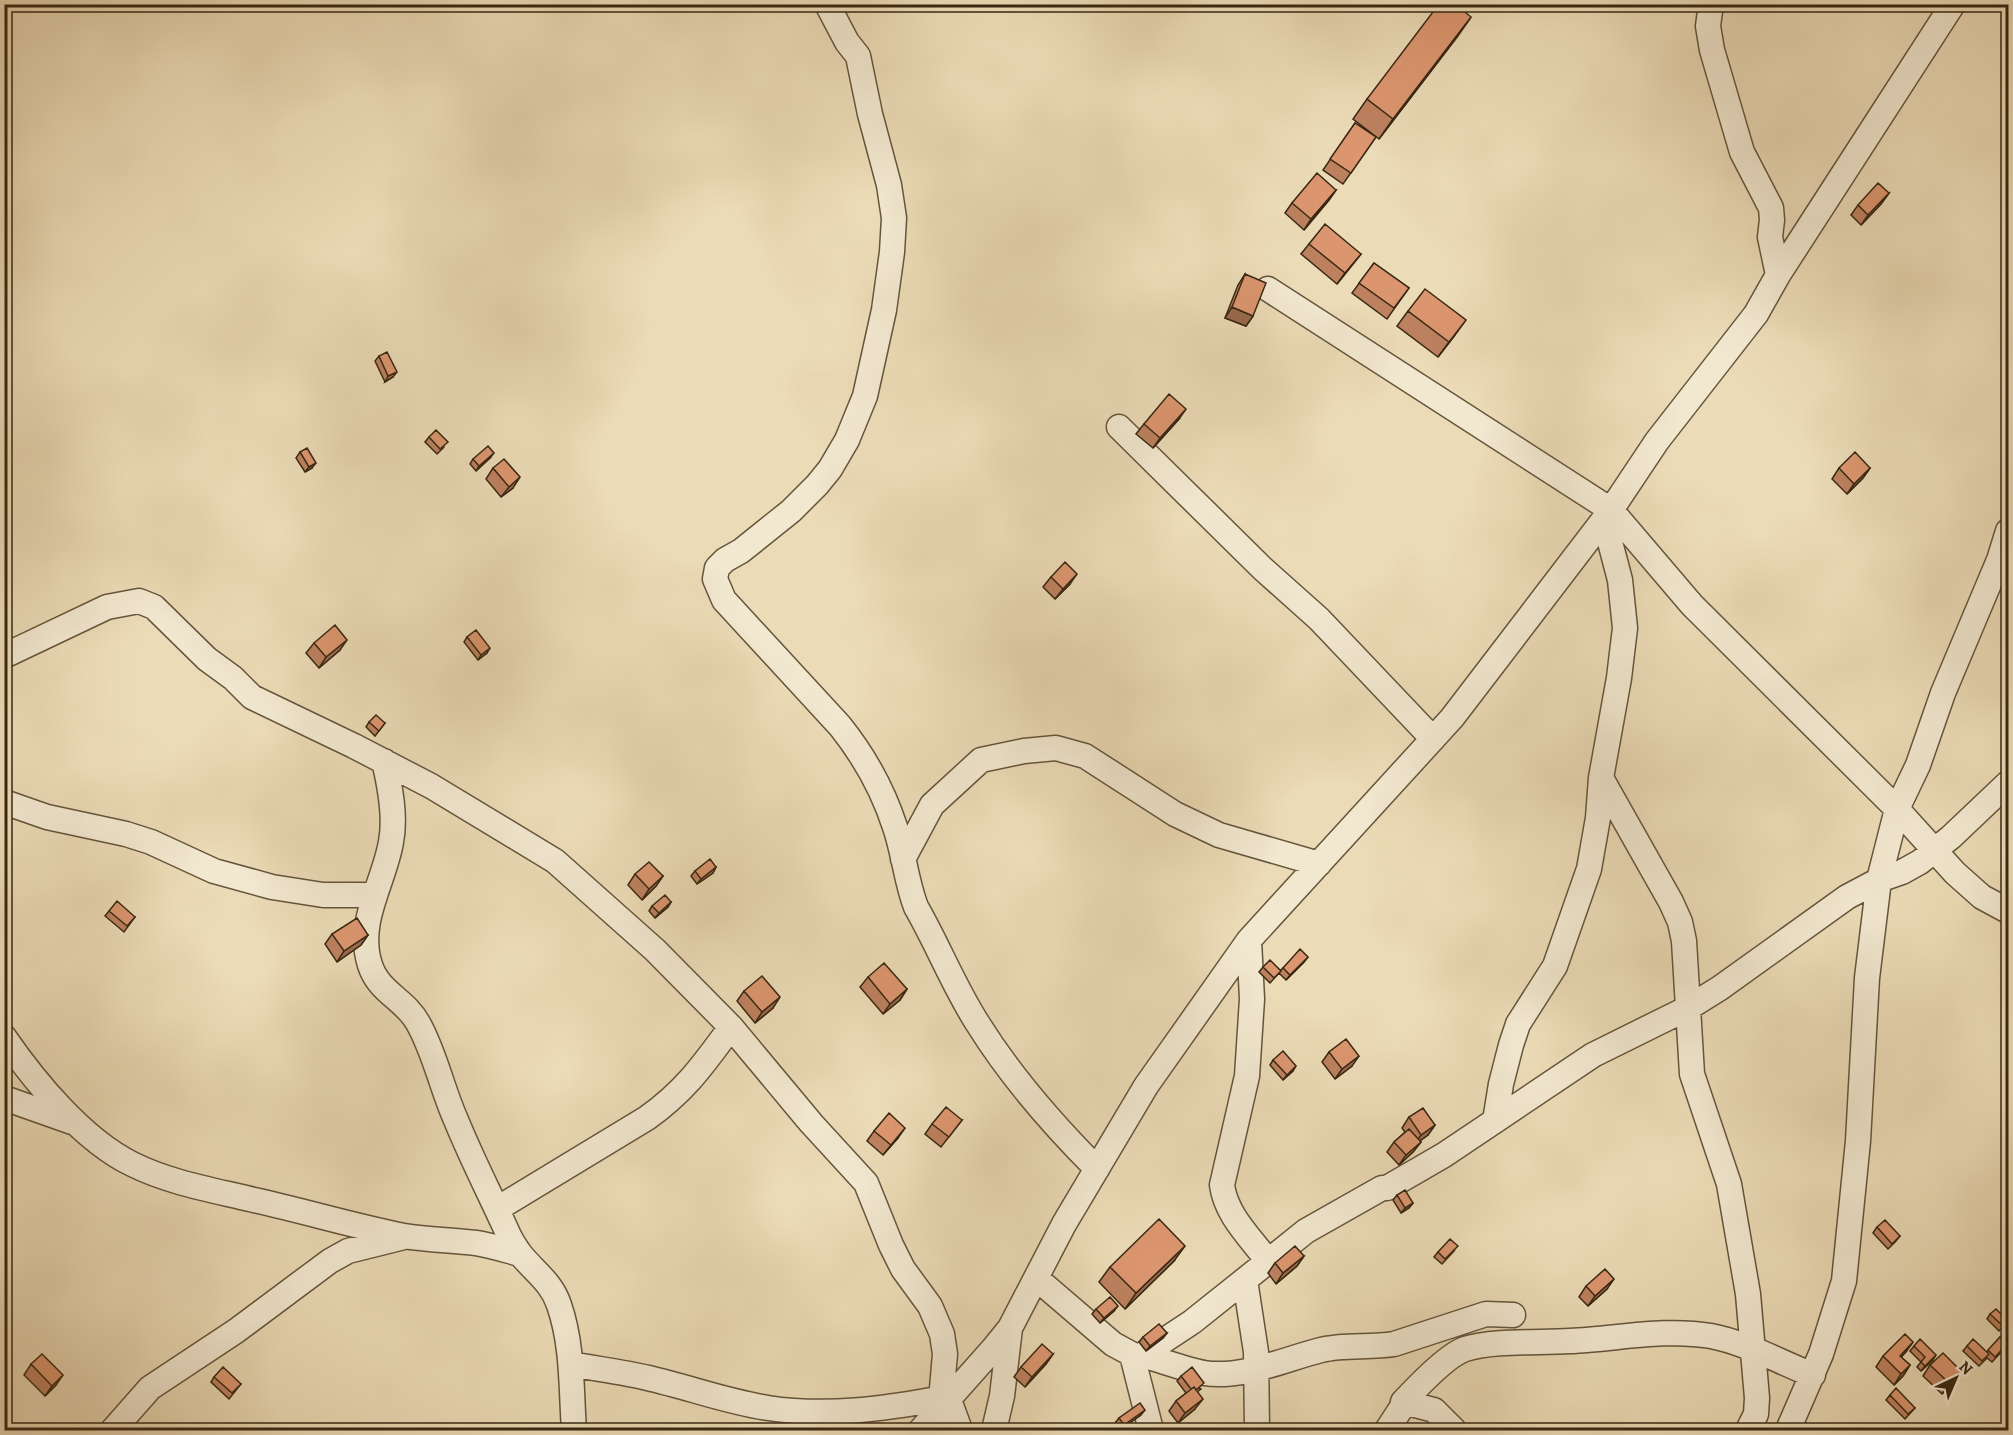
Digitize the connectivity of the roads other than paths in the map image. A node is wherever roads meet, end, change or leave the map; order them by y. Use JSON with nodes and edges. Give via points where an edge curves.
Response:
{"nodes":[{"id":1,"x":827,"y":4,"type":"edge"},
{"id":2,"x":1711,"y":4,"type":"edge"},
{"id":3,"x":1953,"y":4,"type":"edge"},
{"id":4,"x":1778,"y":275,"type":"junction"},
{"id":5,"x":1268,"y":289,"type":"edge"},
{"id":6,"x":1119,"y":427,"type":"dead end"},
{"id":7,"x":1608,"y":515,"type":"junction"},
{"id":8,"x":2008,"y":531,"type":"edge"},
{"id":9,"x":4,"y":656,"type":"edge"},
{"id":10,"x":1433,"y":739,"type":"junction"},
{"id":11,"x":384,"y":761,"type":"junction"},
{"id":12,"x":1601,"y":778,"type":"junction"},
{"id":13,"x":2008,"y":783,"type":"edge"},
{"id":14,"x":4,"y":802,"type":"edge"},
{"id":15,"x":1897,"y":809,"type":"junction"},
{"id":16,"x":1935,"y":850,"type":"junction"},
{"id":17,"x":903,"y":859,"type":"junction"},
{"id":18,"x":1319,"y":864,"type":"junction"},
{"id":19,"x":1879,"y":880,"type":"junction"},
{"id":20,"x":375,"y":895,"type":"junction"},
{"id":21,"x":2008,"y":911,"type":"edge"},
{"id":22,"x":1249,"y":940,"type":"junction"},
{"id":23,"x":1688,"y":1008,"type":"junction"},
{"id":24,"x":731,"y":1027,"type":"junction"},
{"id":25,"x":4,"y":1037,"type":"edge"},
{"id":26,"x":4,"y":1098,"type":"edge"},
{"id":27,"x":1494,"y":1120,"type":"junction"},
{"id":28,"x":77,"y":1124,"type":"junction"},
{"id":29,"x":1097,"y":1169,"type":"junction"},
{"id":30,"x":497,"y":1209,"type":"junction"},
{"id":31,"x":406,"y":1236,"type":"junction"},
{"id":32,"x":520,"y":1254,"type":"junction"},
{"id":33,"x":1267,"y":1260,"type":"junction"},
{"id":34,"x":1036,"y":1278,"type":"junction"},
{"id":35,"x":1245,"y":1280,"type":"junction"},
{"id":36,"x":1513,"y":1315,"type":"dead end"},
{"id":37,"x":1010,"y":1328,"type":"junction"},
{"id":38,"x":1751,"y":1349,"type":"junction"},
{"id":39,"x":1137,"y":1355,"type":"junction"},
{"id":40,"x":571,"y":1364,"type":"junction"},
{"id":41,"x":1257,"y":1367,"type":"junction"},
{"id":42,"x":1813,"y":1375,"type":"junction"},
{"id":43,"x":1402,"y":1402,"type":"junction"},
{"id":44,"x":943,"y":1403,"type":"junction"},
{"id":45,"x":113,"y":1431,"type":"edge"},
{"id":46,"x":574,"y":1431,"type":"edge"},
{"id":47,"x":921,"y":1431,"type":"edge"},
{"id":48,"x":960,"y":1431,"type":"edge"},
{"id":49,"x":994,"y":1431,"type":"edge"},
{"id":50,"x":1151,"y":1431,"type":"edge"},
{"id":51,"x":1257,"y":1431,"type":"edge"},
{"id":52,"x":1387,"y":1431,"type":"edge"},
{"id":53,"x":1454,"y":1431,"type":"edge"},
{"id":54,"x":1748,"y":1431,"type":"edge"},
{"id":55,"x":1788,"y":1431,"type":"edge"}],
"edges":[{"from":1,"to":17,"type":"street","via":[[858,57],[889,185],[894,218],[884,310],[865,396],[830,469],[791,511],[725,560],[717,568],[715,579],[724,600],[856,746],[882,795]]},
{"from":2,"to":4,"type":"street","via":[[1708,26],[1712,50],[1743,152],[1771,208],[1770,237]]},
{"from":3,"to":4,"type":"street"},
{"from":4,"to":7,"type":"street","via":[[1756,314],[1657,441]]},
{"from":5,"to":7,"type":"street"},
{"from":6,"to":10,"type":"street","via":[[1319,619]]},
{"from":7,"to":10,"type":"street"},
{"from":7,"to":12,"type":"street","via":[[1625,628]]},
{"from":7,"to":15,"type":"street","via":[[1713,627]]},
{"from":8,"to":15,"type":"street"},
{"from":9,"to":11,"type":"street","via":[[107,607],[140,601],[154,608],[252,697]]},
{"from":10,"to":18,"type":"street"},
{"from":11,"to":20,"type":"street","via":[[392,840]]},
{"from":11,"to":24,"type":"street","via":[[456,799],[555,861],[656,950]]},
{"from":12,"to":23,"type":"street","via":[[1680,922]]},
{"from":12,"to":27,"type":"street","via":[[1589,869],[1555,966],[1518,1024],[1510,1045]]},
{"from":13,"to":16,"type":"street"},
{"from":14,"to":20,"type":"street","via":[[47,817],[126,834],[214,871],[272,887],[323,895]]},
{"from":15,"to":16,"type":"street"},
{"from":15,"to":19,"type":"street"},
{"from":16,"to":19,"type":"street","via":[[1902,872]]},
{"from":16,"to":21,"type":"street","via":[[1982,897]]},
{"from":17,"to":18,"type":"street","via":[[932,805],[981,760],[1056,748],[1085,756],[1175,814],[1219,835]]},
{"from":17,"to":29,"type":"street","via":[[916,907],[976,1022],[1018,1080]]},
{"from":18,"to":22,"type":"street"},
{"from":19,"to":23,"type":"street","via":[[1847,897]]},
{"from":19,"to":42,"type":"street","via":[[1867,978],[1858,1141],[1844,1281]]},
{"from":20,"to":30,"type":"street","via":[[365,942],[370,965],[387,993],[408,1008],[418,1024]]},
{"from":22,"to":29,"type":"street","via":[[1146,1086]]},
{"from":22,"to":33,"type":"street","via":[[1252,1016],[1247,1076],[1222,1185],[1232,1214]]},
{"from":23,"to":27,"type":"street","via":[[1593,1055]]},
{"from":23,"to":38,"type":"street","via":[[1692,1074],[1729,1184],[1748,1294]]},
{"from":24,"to":30,"type":"street","via":[[688,1084],[670,1101]]},
{"from":24,"to":44,"type":"street","via":[[866,1183],[903,1269],[930,1306],[942,1334]]},
{"from":25,"to":28,"type":"street","via":[[22,1064]]},
{"from":26,"to":28,"type":"street"},
{"from":27,"to":33,"type":"street","via":[[1416,1171],[1306,1231]]},
{"from":28,"to":31,"type":"street","via":[[132,1164],[165,1178]]},
{"from":29,"to":34,"type":"street"},
{"from":30,"to":32,"type":"street"},
{"from":31,"to":32,"type":"street","via":[[479,1243]]},
{"from":31,"to":45,"type":"street","via":[[348,1251],[330,1261],[236,1331],[150,1388]]},
{"from":32,"to":40,"type":"street","via":[[555,1295]]},
{"from":33,"to":35,"type":"street"},
{"from":34,"to":37,"type":"street"},
{"from":34,"to":39,"type":"street","via":[[1113,1344]]},
{"from":35,"to":39,"type":"street","via":[[1170,1338]]},
{"from":35,"to":41,"type":"street"},
{"from":36,"to":41,"type":"street","via":[[1486,1314],[1394,1344],[1323,1350]]},
{"from":37,"to":44,"type":"street"},
{"from":37,"to":49,"type":"street"},
{"from":38,"to":42,"type":"street"},
{"from":38,"to":43,"type":"street","via":[[1691,1333],[1464,1349]]},
{"from":38,"to":54,"type":"street","via":[[1756,1414]]},
{"from":39,"to":41,"type":"street","via":[[1205,1373]]},
{"from":39,"to":50,"type":"street"},
{"from":40,"to":44,"type":"street","via":[[649,1378],[767,1408],[820,1412]]},
{"from":40,"to":46,"type":"street"},
{"from":41,"to":51,"type":"street"},
{"from":42,"to":55,"type":"street"},
{"from":43,"to":52,"type":"street"},
{"from":43,"to":53,"type":"street","via":[[1434,1410]]},
{"from":44,"to":47,"type":"street"},
{"from":44,"to":48,"type":"street"}]}
